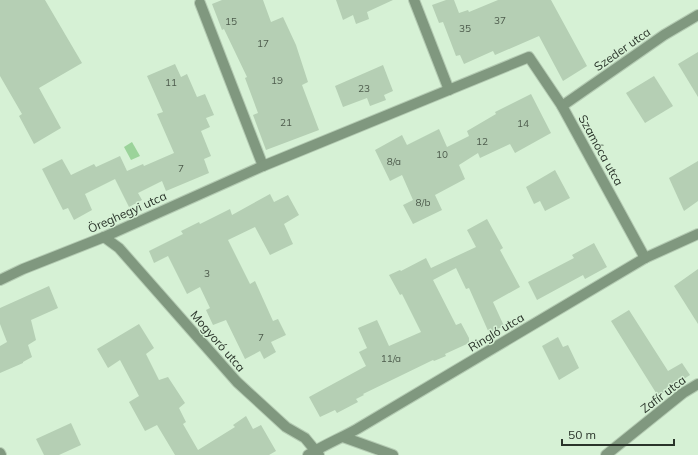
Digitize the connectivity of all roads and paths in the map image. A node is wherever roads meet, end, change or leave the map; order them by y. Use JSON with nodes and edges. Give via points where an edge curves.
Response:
{"nodes":[{"id":1,"x":414,"y":0,"type":"edge"},
{"id":2,"x":200,"y":3,"type":"dead end"},
{"id":3,"x":698,"y":15,"type":"edge"},
{"id":4,"x":529,"y":57,"type":"joint"},
{"id":5,"x":449,"y":90,"type":"junction"},
{"id":6,"x":562,"y":106,"type":"junction"},
{"id":7,"x":263,"y":166,"type":"junction"},
{"id":8,"x":698,"y":234,"type":"edge"},
{"id":9,"x":104,"y":237,"type":"junction"},
{"id":10,"x":645,"y":258,"type":"junction"},
{"id":11,"x":0,"y":280,"type":"edge"},
{"id":12,"x":698,"y":384,"type":"edge"},
{"id":13,"x":343,"y":437,"type":"junction"},
{"id":14,"x":314,"y":453,"type":"edge"},
{"id":15,"x":393,"y":455,"type":"edge"},
{"id":16,"x":606,"y":455,"type":"edge"}],
"edges":[{"from":1,"to":5,"type":"street"},
{"from":2,"to":7,"type":"street"},
{"from":3,"to":6,"type":"street","name":"Szeder utca","via":[[664,35]]},
{"from":4,"to":5,"type":"street","name":"Öreghegyi utca"},
{"from":4,"to":6,"type":"street","name":"Szamóca utca"},
{"from":5,"to":7,"type":"street","name":"Öreghegyi utca"},
{"from":6,"to":10,"type":"street","name":"Szamóca utca"},
{"from":7,"to":9,"type":"street","name":"Öreghegyi utca"},
{"from":8,"to":10,"type":"street","name":"Ringló utca"},
{"from":9,"to":11,"type":"street","name":"Öreghegyi utca"},
{"from":9,"to":14,"type":"street","name":"Mogyoró utca","via":[[119,248],[236,382],[286,427],[305,438]]},
{"from":10,"to":13,"type":"street","name":"Ringló utca"},
{"from":12,"to":16,"type":"street","name":"Zafír utca","via":[[683,393]]},
{"from":13,"to":14,"type":"street","name":"Ringló utca"},
{"from":13,"to":15,"type":"street"}]}
